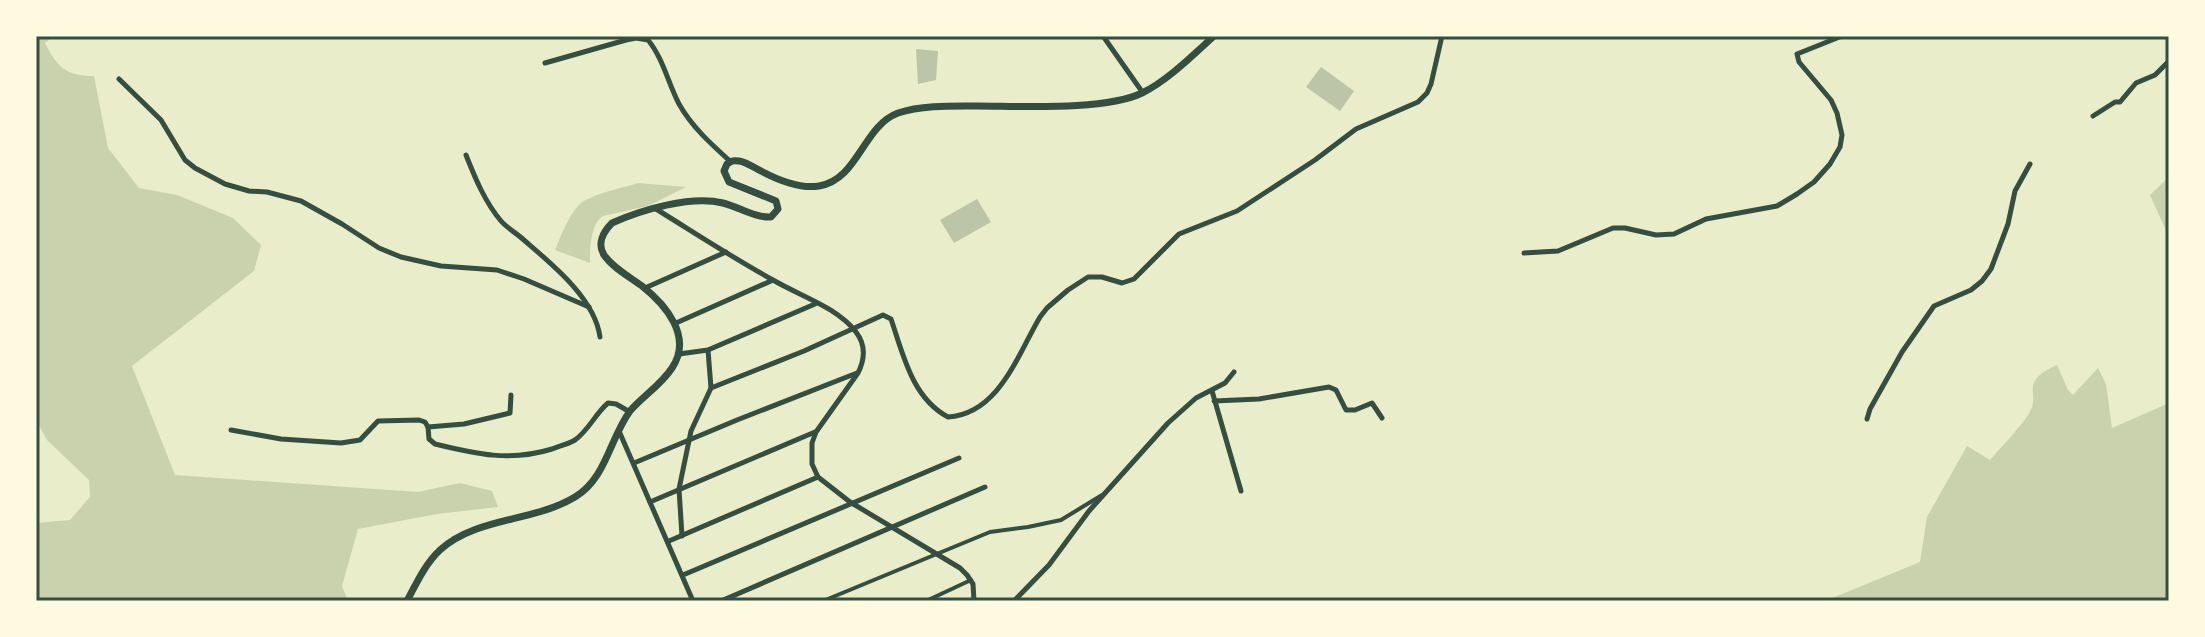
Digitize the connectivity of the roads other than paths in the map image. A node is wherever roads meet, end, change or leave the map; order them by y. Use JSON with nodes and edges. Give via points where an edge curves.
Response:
{"nodes":[{"id":1,"x":1103,"y":36,"type":"edge"},
{"id":2,"x":1214,"y":36,"type":"edge"},
{"id":3,"x":1442,"y":36,"type":"edge"},
{"id":4,"x":1842,"y":36,"type":"edge"},
{"id":5,"x":2169,"y":61,"type":"edge"},
{"id":6,"x":545,"y":63,"type":"dead end"},
{"id":7,"x":119,"y":79,"type":"dead end"},
{"id":8,"x":1143,"y":93,"type":"junction"},
{"id":9,"x":2093,"y":116,"type":"dead end"},
{"id":10,"x":466,"y":155,"type":"dead end"},
{"id":11,"x":731,"y":162,"type":"junction"},
{"id":12,"x":2030,"y":164,"type":"dead end"},
{"id":13,"x":656,"y":209,"type":"junction"},
{"id":14,"x":726,"y":252,"type":"junction"},
{"id":15,"x":1524,"y":253,"type":"dead end"},
{"id":16,"x":772,"y":280,"type":"junction"},
{"id":17,"x":645,"y":288,"type":"junction"},
{"id":18,"x":816,"y":303,"type":"junction"},
{"id":19,"x":589,"y":307,"type":"junction"},
{"id":20,"x":676,"y":323,"type":"junction"},
{"id":21,"x":855,"y":330,"type":"junction"},
{"id":22,"x":600,"y":337,"type":"dead end"},
{"id":23,"x":708,"y":350,"type":"junction"},
{"id":24,"x":679,"y":354,"type":"junction"},
{"id":25,"x":1234,"y":372,"type":"dead end"},
{"id":26,"x":858,"y":373,"type":"junction"},
{"id":27,"x":711,"y":388,"type":"junction"},
{"id":28,"x":1212,"y":391,"type":"junction"},
{"id":29,"x":511,"y":395,"type":"dead end"},
{"id":30,"x":1214,"y":401,"type":"junction"},
{"id":31,"x":630,"y":412,"type":"junction"},
{"id":32,"x":1382,"y":418,"type":"dead end"},
{"id":33,"x":1867,"y":419,"type":"dead end"},
{"id":34,"x":428,"y":427,"type":"junction"},
{"id":35,"x":231,"y":430,"type":"dead end"},
{"id":36,"x":619,"y":431,"type":"junction"},
{"id":37,"x":816,"y":432,"type":"junction"},
{"id":38,"x":688,"y":440,"type":"junction"},
{"id":39,"x":959,"y":458,"type":"dead end"},
{"id":40,"x":634,"y":463,"type":"junction"},
{"id":41,"x":818,"y":477,"type":"junction"},
{"id":42,"x":985,"y":487,"type":"dead end"},
{"id":43,"x":679,"y":489,"type":"junction"},
{"id":44,"x":1108,"y":491,"type":"junction"},
{"id":45,"x":1241,"y":491,"type":"dead end"},
{"id":46,"x":650,"y":502,"type":"junction"},
{"id":47,"x":850,"y":502,"type":"junction"},
{"id":48,"x":894,"y":528,"type":"junction"},
{"id":49,"x":682,"y":536,"type":"junction"},
{"id":50,"x":669,"y":541,"type":"junction"},
{"id":51,"x":936,"y":553,"type":"junction"},
{"id":52,"x":683,"y":575,"type":"junction"},
{"id":53,"x":971,"y":580,"type":"junction"},
{"id":54,"x":407,"y":601,"type":"edge"},
{"id":55,"x":693,"y":601,"type":"edge"},
{"id":56,"x":721,"y":601,"type":"edge"},
{"id":57,"x":823,"y":601,"type":"edge"},
{"id":58,"x":926,"y":601,"type":"edge"},
{"id":59,"x":974,"y":601,"type":"edge"},
{"id":60,"x":1014,"y":601,"type":"edge"}],
"edges":[{"from":1,"to":8,"type":"street"},
{"from":2,"to":8,"type":"street"},
{"from":3,"to":21,"type":"street","via":[[1431,84],[1418,102],[1356,129],[1237,211],[1179,234],[1128,282],[1097,276],[1077,284],[1047,308],[1004,382],[969,412],[948,417],[926,401],[887,315]]},
{"from":4,"to":15,"type":"street","via":[[1797,54],[1831,100],[1842,135],[1830,164],[1797,194],[1777,206],[1706,219],[1674,234],[1613,228],[1558,251]]},
{"from":5,"to":9,"type":"street","via":[[2136,83],[2120,102]]},
{"from":6,"to":11,"type":"street","via":[[626,40],[648,40],[689,120]]},
{"from":7,"to":19,"type":"street","via":[[161,120],[185,160],[225,184],[301,201],[401,257],[497,270]]},
{"from":8,"to":11,"type":"street","via":[[1077,105],[898,113],[878,127],[849,167],[817,187]]},
{"from":10,"to":19,"type":"street","via":[[503,223],[552,264]]},
{"from":11,"to":13,"type":"street","via":[[724,167],[726,179],[773,199],[778,205],[774,215],[767,218],[711,201]]},
{"from":12,"to":33,"type":"street","via":[[2015,191],[1991,269],[1971,290],[1934,306],[1902,352]]},
{"from":13,"to":14,"type":"street"},
{"from":13,"to":17,"type":"street","via":[[612,223],[601,240],[605,257]]},
{"from":14,"to":16,"type":"street"},
{"from":14,"to":17,"type":"street"},
{"from":16,"to":18,"type":"street"},
{"from":16,"to":20,"type":"street"},
{"from":17,"to":20,"type":"street"},
{"from":18,"to":21,"type":"street"},
{"from":18,"to":23,"type":"street"},
{"from":19,"to":22,"type":"street"},
{"from":20,"to":24,"type":"street"},
{"from":21,"to":26,"type":"street","via":[[863,347]]},
{"from":21,"to":27,"type":"street"},
{"from":23,"to":24,"type":"street"},
{"from":23,"to":27,"type":"street"},
{"from":24,"to":31,"type":"street","via":[[666,376]]},
{"from":25,"to":28,"type":"street"},
{"from":26,"to":37,"type":"street"},
{"from":26,"to":38,"type":"street"},
{"from":27,"to":38,"type":"street"},
{"from":28,"to":30,"type":"street"},
{"from":28,"to":44,"type":"street","via":[[1187,405]]},
{"from":29,"to":34,"type":"street","via":[[510,413]]},
{"from":30,"to":32,"type":"street","via":[[1329,387],[1346,410],[1372,403]]},
{"from":30,"to":45,"type":"street"},
{"from":31,"to":34,"type":"street","via":[[608,403],[571,442],[513,457],[435,444]]},
{"from":31,"to":36,"type":"street"},
{"from":34,"to":35,"type":"street","via":[[419,420],[378,421],[360,440],[341,443]]},
{"from":36,"to":40,"type":"street"},
{"from":36,"to":54,"type":"street","via":[[585,490],[561,504],[452,541],[431,560]]},
{"from":37,"to":41,"type":"street","via":[[811,453]]},
{"from":37,"to":43,"type":"street"},
{"from":38,"to":40,"type":"street"},
{"from":38,"to":43,"type":"street"},
{"from":39,"to":47,"type":"street"},
{"from":40,"to":46,"type":"street"},
{"from":41,"to":47,"type":"street"},
{"from":41,"to":49,"type":"street"},
{"from":42,"to":48,"type":"street"},
{"from":43,"to":46,"type":"street"},
{"from":43,"to":49,"type":"street"},
{"from":44,"to":51,"type":"street","via":[[1061,520],[990,532]]},
{"from":44,"to":60,"type":"street"},
{"from":46,"to":50,"type":"street"},
{"from":47,"to":48,"type":"street"},
{"from":47,"to":52,"type":"street"},
{"from":48,"to":51,"type":"street"},
{"from":48,"to":56,"type":"street"},
{"from":49,"to":50,"type":"street"},
{"from":50,"to":52,"type":"street"},
{"from":51,"to":53,"type":"street"},
{"from":51,"to":57,"type":"street"},
{"from":52,"to":55,"type":"street"},
{"from":53,"to":58,"type":"street"},
{"from":53,"to":59,"type":"street"}]}
